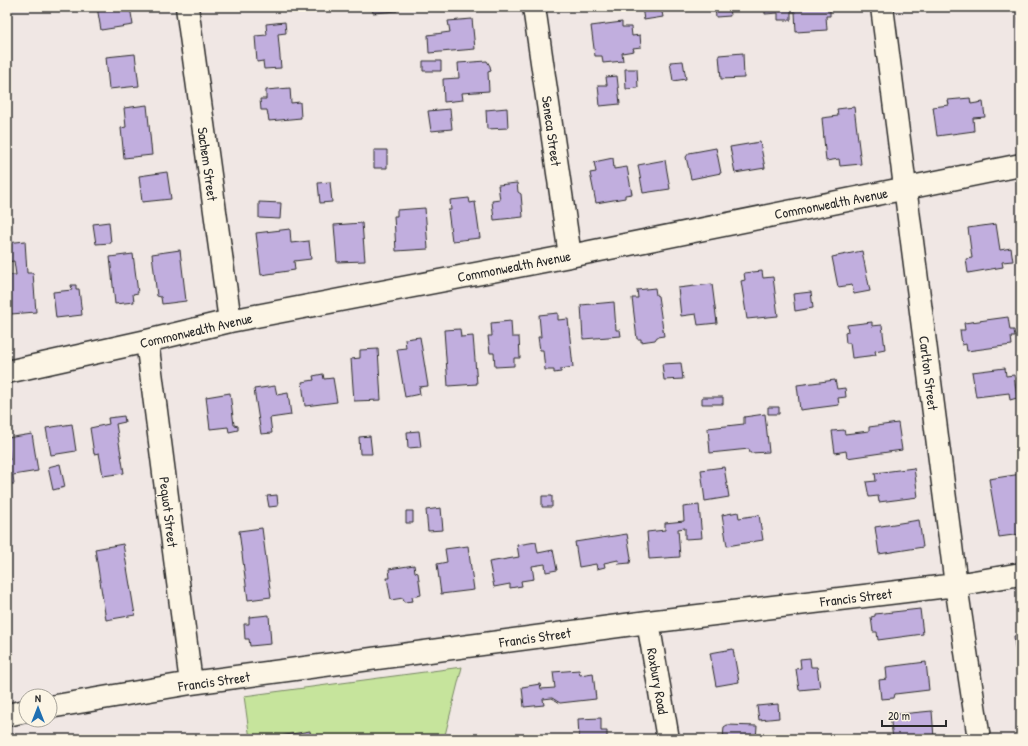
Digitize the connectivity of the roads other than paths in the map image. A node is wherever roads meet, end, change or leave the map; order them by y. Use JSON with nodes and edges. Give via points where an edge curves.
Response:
{"nodes":[{"id":1,"x":187,"y":7,"type":"edge"},
{"id":2,"x":534,"y":7,"type":"edge"},
{"id":3,"x":882,"y":7,"type":"edge"},
{"id":4,"x":1021,"y":166,"type":"edge"},
{"id":5,"x":906,"y":188,"type":"junction"},
{"id":6,"x":570,"y":256,"type":"junction"},
{"id":7,"x":230,"y":321,"type":"junction"},
{"id":8,"x":147,"y":341,"type":"junction"},
{"id":9,"x":7,"y":372,"type":"edge"},
{"id":10,"x":1021,"y":574,"type":"edge"},
{"id":11,"x":956,"y":585,"type":"junction"},
{"id":12,"x":648,"y":622,"type":"junction"},
{"id":13,"x":191,"y":683,"type":"junction"},
{"id":14,"x":58,"y":706,"type":"edge"},
{"id":15,"x":18,"y":713,"type":"edge"},
{"id":16,"x":7,"y":715,"type":"edge"},
{"id":17,"x":668,"y":739,"type":"edge"},
{"id":18,"x":979,"y":739,"type":"edge"}],
"edges":[{"from":1,"to":7,"type":"street","name":"Sachem Street"},
{"from":2,"to":6,"type":"street","name":"Seneca Street"},
{"from":3,"to":5,"type":"street","name":"Carlton Street"},
{"from":4,"to":5,"type":"street","name":"Commonwealth Avenue"},
{"from":5,"to":6,"type":"street","name":"Commonwealth Avenue"},
{"from":5,"to":11,"type":"street","name":"Carlton Street"},
{"from":6,"to":7,"type":"street","name":"Commonwealth Avenue"},
{"from":7,"to":8,"type":"street","name":"Commonwealth Avenue"},
{"from":8,"to":9,"type":"street","name":"Commonwealth Avenue"},
{"from":8,"to":13,"type":"street","name":"Pequot Street"},
{"from":10,"to":11,"type":"street","name":"Francis Street"},
{"from":11,"to":12,"type":"street","name":"Francis Street"},
{"from":11,"to":18,"type":"street","name":"Carlton Street"},
{"from":12,"to":13,"type":"street","name":"Francis Street"},
{"from":12,"to":17,"type":"street","name":"Roxbury Road"},
{"from":13,"to":14,"type":"street","name":"Francis Street"},
{"from":15,"to":16,"type":"street"}]}
